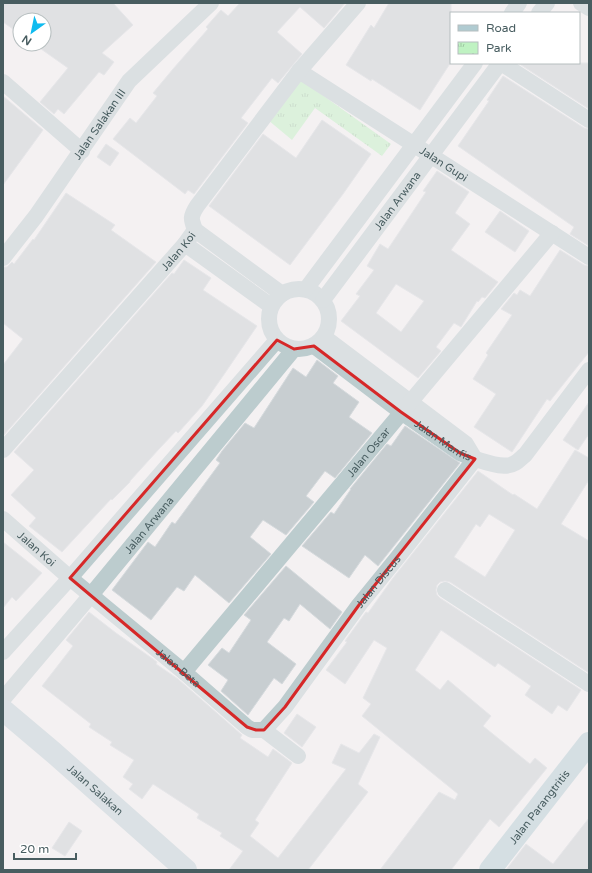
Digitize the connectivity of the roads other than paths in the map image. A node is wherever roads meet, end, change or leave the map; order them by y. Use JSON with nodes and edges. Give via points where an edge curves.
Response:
{"nodes":[{"id":1,"x":211,"y":3,"type":"edge"},
{"id":2,"x":358,"y":3,"type":"edge"},
{"id":3,"x":519,"y":3,"type":"edge"},
{"id":4,"x":547,"y":3,"type":"edge"},
{"id":5,"x":582,"y":3,"type":"edge"},
{"id":6,"x":589,"y":8,"type":"edge"},
{"id":7,"x":513,"y":12,"type":"edge"},
{"id":8,"x":540,"y":12,"type":"edge"},
{"id":9,"x":473,"y":64,"type":"edge"},
{"id":10,"x":500,"y":64,"type":"edge"},
{"id":11,"x":503,"y":64,"type":"edge"},
{"id":12,"x":299,"y":71,"type":"junction"},
{"id":13,"x":3,"y":82,"type":"edge"},
{"id":14,"x":589,"y":120,"type":"edge"},
{"id":15,"x":414,"y":144,"type":"junction"},
{"id":16,"x":82,"y":151,"type":"junction"},
{"id":17,"x":432,"y":155,"type":"junction"},
{"id":18,"x":195,"y":230,"type":"junction"},
{"id":19,"x":552,"y":233,"type":"junction"},
{"id":20,"x":185,"y":244,"type":"junction"},
{"id":21,"x":589,"y":257,"type":"edge"},
{"id":22,"x":3,"y":258,"type":"edge"},
{"id":23,"x":306,"y":289,"type":"junction"},
{"id":24,"x":282,"y":294,"type":"junction"},
{"id":25,"x":323,"y":300,"type":"junction"},
{"id":26,"x":271,"y":306,"type":"junction"},
{"id":27,"x":277,"y":340,"type":"junction"},
{"id":28,"x":319,"y":342,"type":"junction"},
{"id":29,"x":294,"y":349,"type":"junction"},
{"id":30,"x":589,"y":370,"type":"edge"},
{"id":31,"x":405,"y":407,"type":"junction"},
{"id":32,"x":3,"y":450,"type":"edge"},
{"id":33,"x":475,"y":459,"type":"junction"},
{"id":34,"x":3,"y":519,"type":"edge"},
{"id":35,"x":70,"y":578,"type":"junction"},
{"id":36,"x":445,"y":590,"type":"dead end"},
{"id":37,"x":91,"y":596,"type":"junction"},
{"id":38,"x":3,"y":652,"type":"edge"},
{"id":39,"x":184,"y":672,"type":"junction"},
{"id":40,"x":589,"y":684,"type":"edge"},
{"id":41,"x":3,"y":699,"type":"edge"},
{"id":42,"x":3,"y":710,"type":"edge"},
{"id":43,"x":264,"y":730,"type":"junction"},
{"id":44,"x":587,"y":750,"type":"edge"},
{"id":45,"x":298,"y":756,"type":"dead end"},
{"id":46,"x":186,"y":870,"type":"edge"},
{"id":47,"x":490,"y":870,"type":"edge"}],
"edges":[{"from":1,"to":16,"type":"street","name":"Jalan Salakan III","via":[[129,81]]},
{"from":2,"to":12,"type":"street","name":"Jalan Koi"},
{"from":3,"to":7,"type":"street"},
{"from":4,"to":8,"type":"street"},
{"from":5,"to":6,"type":"street"},
{"from":9,"to":15,"type":"street","name":"Jalan Arwana"},
{"from":10,"to":17,"type":"street","name":"Jalan Arwana"},
{"from":11,"to":14,"type":"street"},
{"from":12,"to":15,"type":"street","name":"Jalan Gupi"},
{"from":12,"to":18,"type":"street","name":"Jalan Koi","via":[[193,212],[191,220]]},
{"from":13,"to":16,"type":"street"},
{"from":15,"to":17,"type":"street","name":"Jalan Gupi"},
{"from":15,"to":23,"type":"street","name":"Jalan Arwana"},
{"from":16,"to":22,"type":"street","name":"Jalan Salakan III"},
{"from":17,"to":19,"type":"street","name":"Jalan Gupi"},
{"from":17,"to":25,"type":"street","name":"Jalan Arwana"},
{"from":18,"to":20,"type":"street","name":"Jalan Koi"},
{"from":18,"to":24,"type":"street"},
{"from":19,"to":21,"type":"street","name":"Jalan Gupi"},
{"from":19,"to":31,"type":"street","name":"Jalan Oscar"},
{"from":20,"to":26,"type":"street"},
{"from":20,"to":32,"type":"street","name":"Jalan Koi"},
{"from":23,"to":24,"type":"street","via":[[290,290]]},
{"from":23,"to":25,"type":"street","via":[[316,293]]},
{"from":24,"to":26,"type":"street"},
{"from":25,"to":28,"type":"street","via":[[330,316],[329,325]]},
{"from":26,"to":27,"type":"street","via":[[269,320]]},
{"from":27,"to":29,"type":"street"},
{"from":27,"to":35,"type":"street"},
{"from":28,"to":29,"type":"street","via":[[304,349]]},
{"from":28,"to":31,"type":"street","name":"Jalan Manfis"},
{"from":29,"to":37,"type":"street","name":"Jalan Arwana"},
{"from":30,"to":33,"type":"street","name":"Jalan Manfis","via":[[525,454],[515,463],[507,466]]},
{"from":31,"to":33,"type":"street","name":"Jalan Manfis","via":[[460,454]]},
{"from":31,"to":39,"type":"street","name":"Jalan Oscar"},
{"from":33,"to":43,"type":"street","name":"Jalan Discus","via":[[359,605],[286,707]]},
{"from":34,"to":35,"type":"street","name":"Jalan Koi"},
{"from":35,"to":37,"type":"street","name":"Jalan Beta"},
{"from":35,"to":38,"type":"street"},
{"from":36,"to":40,"type":"street"},
{"from":37,"to":39,"type":"street","name":"Jalan Beta"},
{"from":37,"to":41,"type":"street","name":"Jalan Arwana"},
{"from":39,"to":43,"type":"street","name":"Jalan Beta","via":[[247,727],[252,730]]},
{"from":42,"to":46,"type":"street","name":"Jalan Salakan"},
{"from":43,"to":45,"type":"street"},
{"from":44,"to":47,"type":"main road","name":"Jalan Parangtritis"}]}
